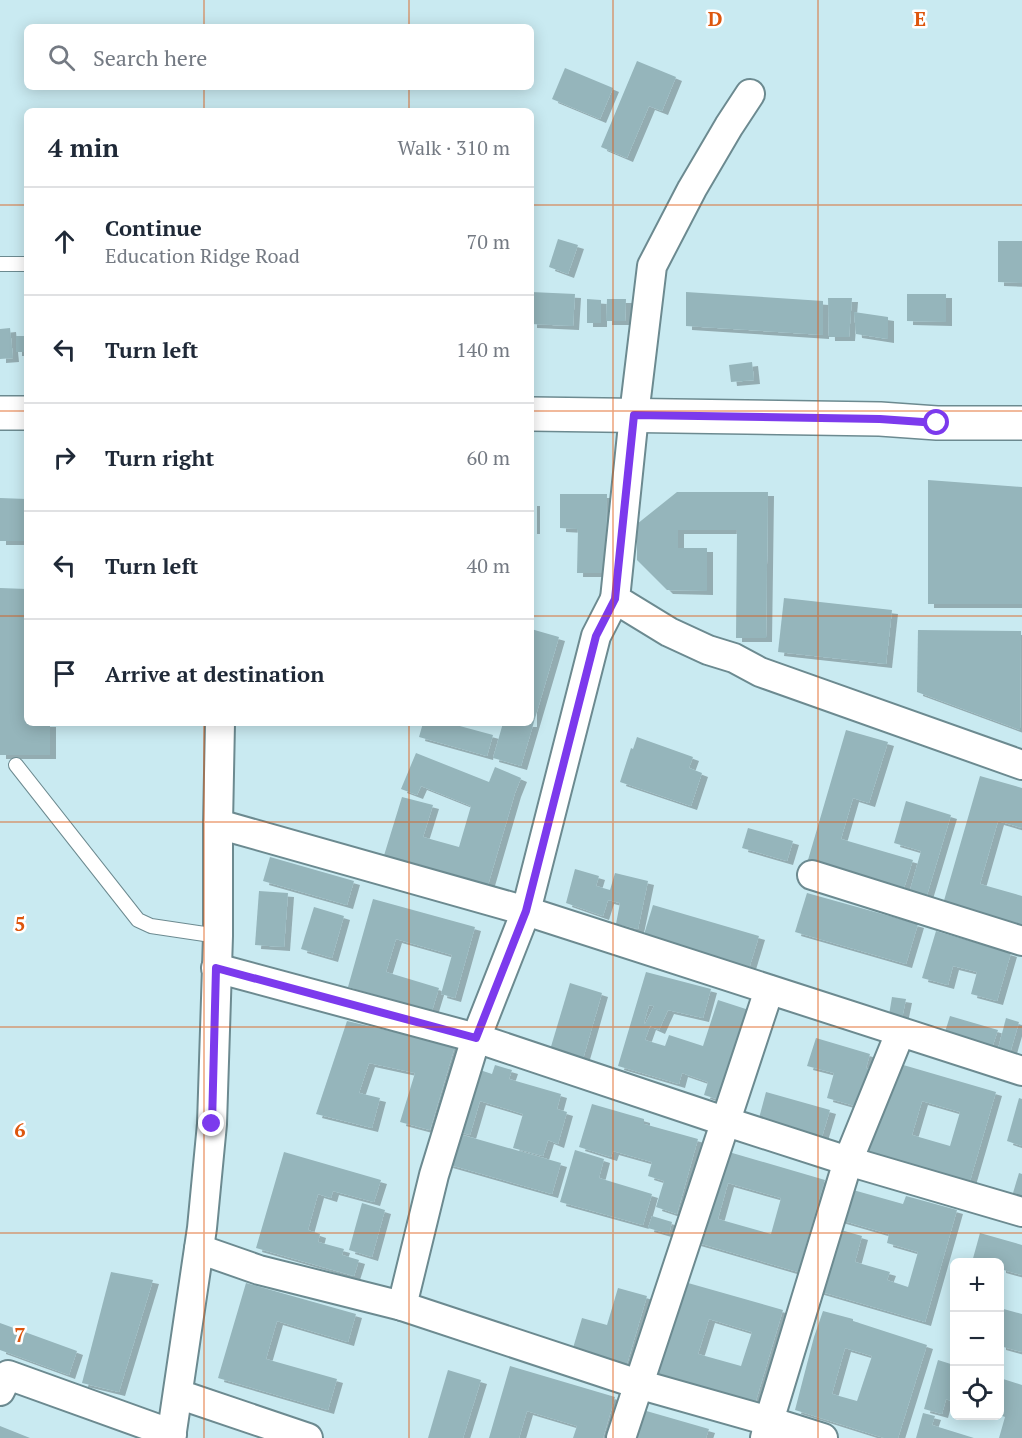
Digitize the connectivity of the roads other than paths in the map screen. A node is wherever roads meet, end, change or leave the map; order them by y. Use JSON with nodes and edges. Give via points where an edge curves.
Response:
{"nodes":[{"id":1,"x":750,"y":94,"type":"dead end"},
{"id":2,"x":0,"y":264,"type":"edge"},
{"id":3,"x":24,"y":264,"type":"edge"},
{"id":4,"x":0,"y":413,"type":"edge"},
{"id":5,"x":24,"y":413,"type":"edge"},
{"id":6,"x":534,"y":414,"type":"edge"},
{"id":7,"x":634,"y":415,"type":"junction"},
{"id":8,"x":1022,"y":423,"type":"edge"},
{"id":9,"x":615,"y":599,"type":"junction"},
{"id":10,"x":220,"y":726,"type":"edge"},
{"id":11,"x":16,"y":765,"type":"dead end"},
{"id":12,"x":1022,"y":765,"type":"edge"},
{"id":13,"x":218,"y":824,"type":"junction"},
{"id":14,"x":812,"y":875,"type":"dead end"},
{"id":15,"x":526,"y":911,"type":"junction"},
{"id":16,"x":218,"y":936,"type":"junction"},
{"id":17,"x":1022,"y":941,"type":"edge"},
{"id":18,"x":216,"y":968,"type":"junction"},
{"id":19,"x":769,"y":990,"type":"junction"},
{"id":20,"x":900,"y":1033,"type":"junction"},
{"id":21,"x":476,"y":1038,"type":"junction"},
{"id":22,"x":1022,"y":1070,"type":"edge"},
{"id":23,"x":727,"y":1122,"type":"junction"},
{"id":24,"x":848,"y":1161,"type":"junction"},
{"id":25,"x":1022,"y":1212,"type":"edge"},
{"id":26,"x":199,"y":1249,"type":"junction"},
{"id":27,"x":402,"y":1306,"type":"junction"},
{"id":28,"x":638,"y":1384,"type":"junction"},
{"id":29,"x":0,"y":1391,"type":"edge"},
{"id":30,"x":178,"y":1394,"type":"junction"},
{"id":31,"x":767,"y":1430,"type":"edge"},
{"id":32,"x":172,"y":1436,"type":"edge"},
{"id":33,"x":308,"y":1438,"type":"edge"},
{"id":34,"x":621,"y":1438,"type":"edge"},
{"id":35,"x":823,"y":1438,"type":"edge"}],
"edges":[{"from":1,"to":7,"type":"street","via":[[697,180],[652,266]]},
{"from":2,"to":3,"type":"lane"},
{"from":4,"to":5,"type":"street"},
{"from":6,"to":7,"type":"street"},
{"from":7,"to":8,"type":"street"},
{"from":7,"to":9,"type":"street"},
{"from":9,"to":12,"type":"street","via":[[669,632],[760,672]]},
{"from":9,"to":15,"type":"street","via":[[596,636]]},
{"from":10,"to":13,"type":"street"},
{"from":11,"to":16,"type":"lane","via":[[138,920],[151,926]]},
{"from":13,"to":15,"type":"street"},
{"from":13,"to":16,"type":"street"},
{"from":14,"to":17,"type":"street"},
{"from":15,"to":19,"type":"street"},
{"from":15,"to":21,"type":"street"},
{"from":16,"to":18,"type":"street"},
{"from":18,"to":21,"type":"street"},
{"from":18,"to":26,"type":"street","via":[[212,1124]]},
{"from":19,"to":20,"type":"street"},
{"from":19,"to":23,"type":"street"},
{"from":20,"to":22,"type":"street"},
{"from":20,"to":24,"type":"street"},
{"from":21,"to":23,"type":"street"},
{"from":21,"to":27,"type":"street","via":[[435,1175]]},
{"from":23,"to":24,"type":"street"},
{"from":23,"to":28,"type":"street"},
{"from":24,"to":25,"type":"street"},
{"from":24,"to":31,"type":"street"},
{"from":26,"to":27,"type":"street","via":[[259,1270]]},
{"from":26,"to":30,"type":"street"},
{"from":27,"to":28,"type":"street"},
{"from":28,"to":31,"type":"street"},
{"from":28,"to":34,"type":"street"},
{"from":29,"to":32,"type":"street","via":[[8,1375]]},
{"from":30,"to":32,"type":"street"},
{"from":30,"to":33,"type":"street"},
{"from":31,"to":35,"type":"street"}]}
